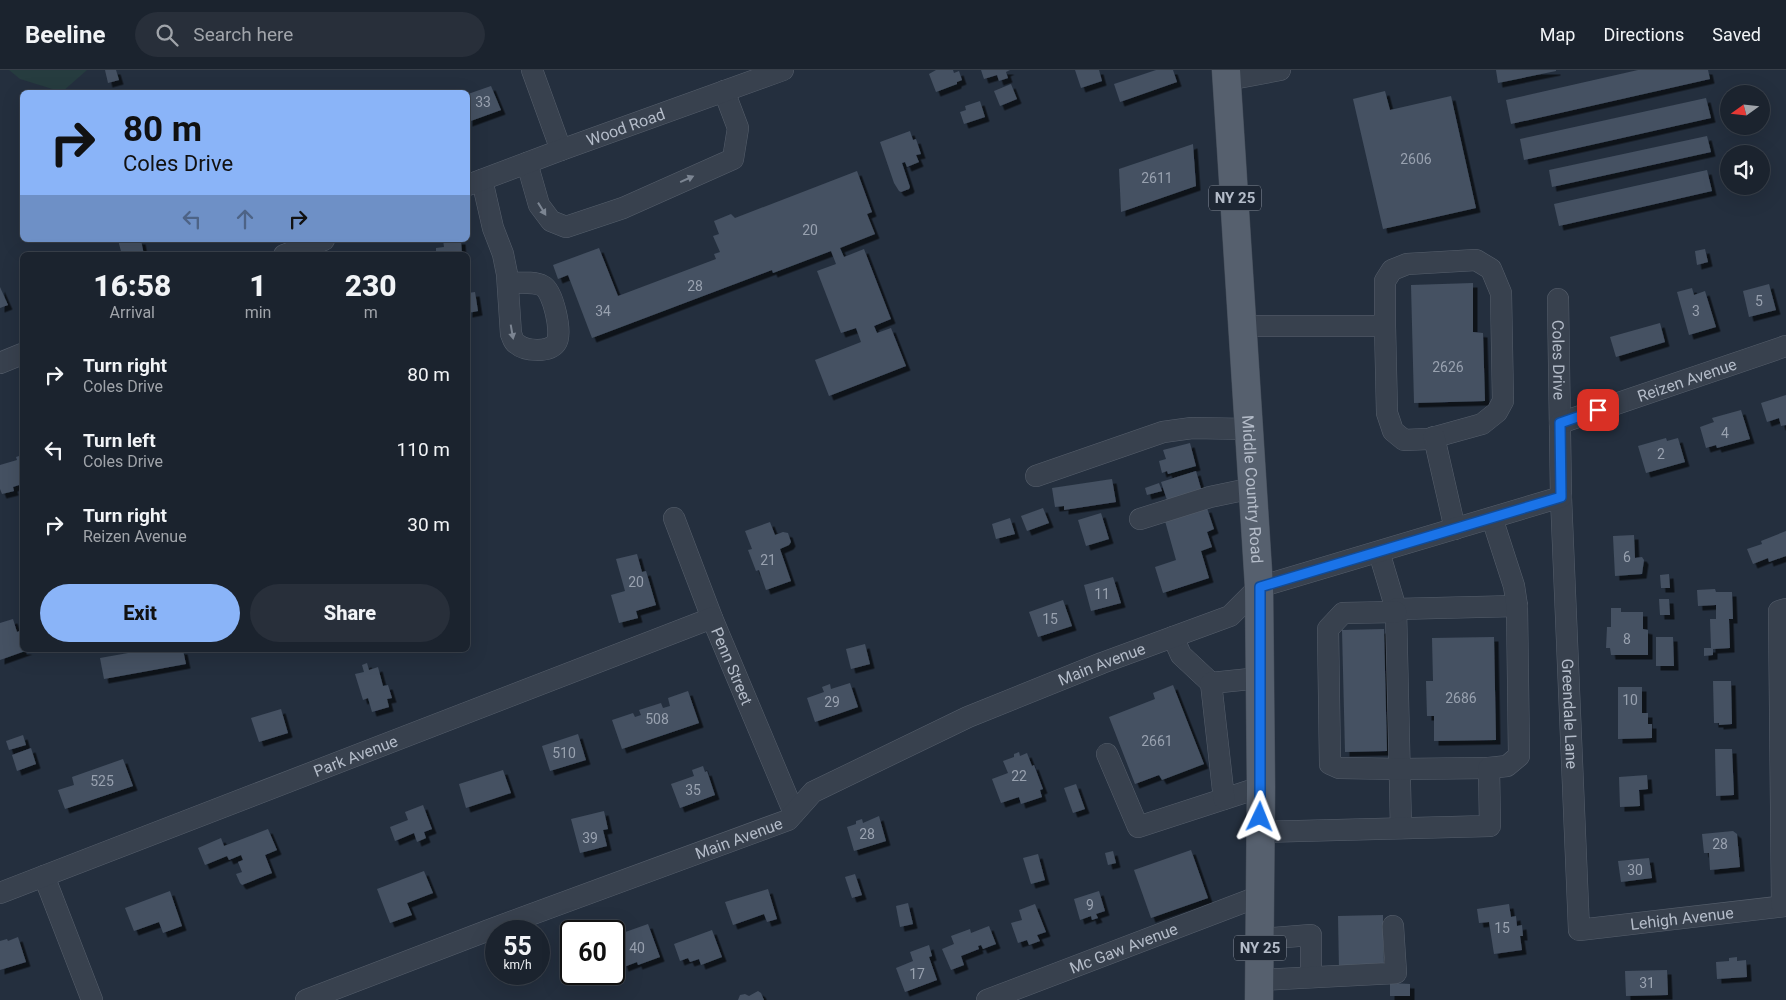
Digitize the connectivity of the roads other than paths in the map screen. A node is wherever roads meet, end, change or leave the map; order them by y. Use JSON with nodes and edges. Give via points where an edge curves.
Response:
{"nodes":[{"id":1,"x":532,"y":70,"type":"edge"},
{"id":2,"x":783,"y":70,"type":"edge"},
{"id":3,"x":1280,"y":70,"type":"edge"},
{"id":4,"x":1227,"y":75,"type":"edge"},
{"id":5,"x":724,"y":91,"type":"junction"},
{"id":6,"x":561,"y":150,"type":"junction"},
{"id":7,"x":527,"y":163,"type":"junction"},
{"id":8,"x":475,"y":183,"type":"edge"},
{"id":9,"x":319,"y":242,"type":"edge"},
{"id":10,"x":292,"y":252,"type":"edge"},
{"id":11,"x":509,"y":283,"type":"dead end"},
{"id":12,"x":1558,"y":299,"type":"dead end"},
{"id":13,"x":1243,"y":326,"type":"junction"},
{"id":14,"x":1385,"y":326,"type":"junction"},
{"id":15,"x":1786,"y":346,"type":"edge"},
{"id":16,"x":20,"y":355,"type":"edge"},
{"id":17,"x":0,"y":363,"type":"edge"},
{"id":18,"x":1560,"y":423,"type":"junction"},
{"id":19,"x":1249,"y":429,"type":"junction"},
{"id":20,"x":1434,"y":437,"type":"junction"},
{"id":21,"x":1036,"y":476,"type":"dead end"},
{"id":22,"x":1253,"y":488,"type":"junction"},
{"id":23,"x":1561,"y":497,"type":"junction"},
{"id":24,"x":674,"y":518,"type":"dead end"},
{"id":25,"x":1492,"y":518,"type":"junction"},
{"id":26,"x":1140,"y":519,"type":"dead end"},
{"id":27,"x":1455,"y":529,"type":"junction"},
{"id":28,"x":1379,"y":552,"type":"junction"},
{"id":29,"x":1260,"y":587,"type":"junction"},
{"id":30,"x":1517,"y":606,"type":"junction"},
{"id":31,"x":1786,"y":609,"type":"edge"},
{"id":32,"x":1396,"y":611,"type":"junction"},
{"id":33,"x":712,"y":618,"type":"junction"},
{"id":34,"x":1174,"y":637,"type":"junction"},
{"id":35,"x":1260,"y":678,"type":"junction"},
{"id":36,"x":1211,"y":683,"type":"junction"},
{"id":37,"x":1107,"y":754,"type":"dead end"},
{"id":38,"x":1489,"y":768,"type":"junction"},
{"id":39,"x":1400,"y":769,"type":"junction"},
{"id":40,"x":1261,"y":787,"type":"junction"},
{"id":41,"x":1224,"y":799,"type":"junction"},
{"id":42,"x":794,"y":813,"type":"junction"},
{"id":43,"x":1401,"y":828,"type":"junction"},
{"id":44,"x":1260,"y":832,"type":"junction"},
{"id":45,"x":44,"y":876,"type":"junction"},
{"id":46,"x":0,"y":893,"type":"edge"},
{"id":47,"x":1260,"y":896,"type":"junction"},
{"id":48,"x":1784,"y":906,"type":"edge"},
{"id":49,"x":1393,"y":926,"type":"dead end"},
{"id":50,"x":1579,"y":930,"type":"joint"},
{"id":51,"x":1260,"y":939,"type":"junction"},
{"id":52,"x":1311,"y":977,"type":"junction"},
{"id":53,"x":1259,"y":990,"type":"edge"},
{"id":54,"x":92,"y":1000,"type":"edge"},
{"id":55,"x":306,"y":1000,"type":"edge"},
{"id":56,"x":987,"y":1000,"type":"edge"}],
"edges":[{"from":1,"to":6,"type":"street"},
{"from":2,"to":5,"type":"street","name":"Wood Road"},
{"from":3,"to":4,"type":"street"},
{"from":4,"to":13,"type":"main road","name":"Middle Country Road","number":"NY 25"},
{"from":5,"to":6,"type":"street","name":"Wood Road"},
{"from":7,"to":5,"type":"street","one_way":true,"via":[[539,205],[550,221],[566,227],[623,208],[733,159],[738,128]]},
{"from":6,"to":7,"type":"street","name":"Wood Road"},
{"from":7,"to":8,"type":"street","name":"Wood Road"},
{"from":8,"to":11,"type":"street","via":[[503,254]]},
{"from":9,"to":10,"type":"street"},
{"from":12,"to":18,"type":"street","name":"Coles Drive"},
{"from":13,"to":14,"type":"street"},
{"from":13,"to":19,"type":"main road","name":"Middle Country Road","number":"NY 25"},
{"from":14,"to":20,"type":"street","via":[[1387,413],[1393,431],[1404,440]]},
{"from":14,"to":20,"type":"street","via":[[1385,282],[1392,270],[1407,264],[1476,260],[1491,269],[1501,293],[1502,400],[1497,412],[1482,424]]},
{"from":15,"to":18,"type":"street","name":"Reizen Avenue"},
{"from":16,"to":17,"type":"street"},
{"from":18,"to":23,"type":"street","name":"Coles Drive"},
{"from":19,"to":21,"type":"street","via":[[1192,428],[1163,432]]},
{"from":19,"to":22,"type":"main road","name":"Middle Country Road","number":"NY 25"},
{"from":20,"to":27,"type":"street"},
{"from":22,"to":26,"type":"street","via":[[1210,496]]},
{"from":22,"to":29,"type":"main road","name":"Middle Country Road","number":"NY 25"},
{"from":23,"to":25,"type":"street"},
{"from":23,"to":50,"type":"street","name":"Greendale Lane"},
{"from":24,"to":33,"type":"street","name":"Penn Street"},
{"from":25,"to":27,"type":"street"},
{"from":25,"to":30,"type":"street","via":[[1514,586]]},
{"from":27,"to":28,"type":"street"},
{"from":28,"to":29,"type":"street"},
{"from":28,"to":32,"type":"street"},
{"from":29,"to":34,"type":"street","name":"Main Avenue","via":[[1230,616]]},
{"from":29,"to":35,"type":"main road","name":"Middle Country Road","number":"NY 25"},
{"from":30,"to":32,"type":"street"},
{"from":30,"to":38,"type":"street","via":[[1519,756],[1507,766]]},
{"from":31,"to":48,"type":"street","via":[[1779,612]]},
{"from":32,"to":39,"type":"street"},
{"from":32,"to":39,"type":"street","via":[[1343,613],[1328,629],[1330,764],[1339,768]]},
{"from":33,"to":42,"type":"street","name":"Penn Street"},
{"from":33,"to":45,"type":"street","name":"Park Avenue"},
{"from":34,"to":36,"type":"street","via":[[1182,655]]},
{"from":34,"to":42,"type":"street","name":"Main Avenue","via":[[968,716],[813,792]]},
{"from":35,"to":36,"type":"street"},
{"from":35,"to":40,"type":"main road","name":"Middle Country Road","number":"NY 25"},
{"from":36,"to":41,"type":"street"},
{"from":37,"to":41,"type":"street","via":[[1138,827]]},
{"from":38,"to":39,"type":"street"},
{"from":38,"to":43,"type":"street","via":[[1490,826]]},
{"from":39,"to":43,"type":"street"},
{"from":40,"to":41,"type":"street"},
{"from":40,"to":44,"type":"main road","name":"Middle Country Road","number":"NY 25"},
{"from":42,"to":55,"type":"street","name":"Main Avenue","via":[[788,820]]},
{"from":43,"to":44,"type":"street"},
{"from":44,"to":47,"type":"main road","name":"Middle Country Road","number":"NY 25"},
{"from":45,"to":46,"type":"street","name":"Park Avenue"},
{"from":45,"to":54,"type":"street"},
{"from":47,"to":51,"type":"main road","name":"Middle Country Road","number":"NY 25"},
{"from":47,"to":56,"type":"street","name":"Mc Gaw Avenue"},
{"from":48,"to":50,"type":"street","name":"Lehigh Avenue"},
{"from":49,"to":52,"type":"street","via":[[1396,973]]},
{"from":51,"to":52,"type":"street","via":[[1311,935]]},
{"from":51,"to":53,"type":"main road","name":"Middle Country Road","number":"NY 25"},
{"from":52,"to":53,"type":"street"}]}
